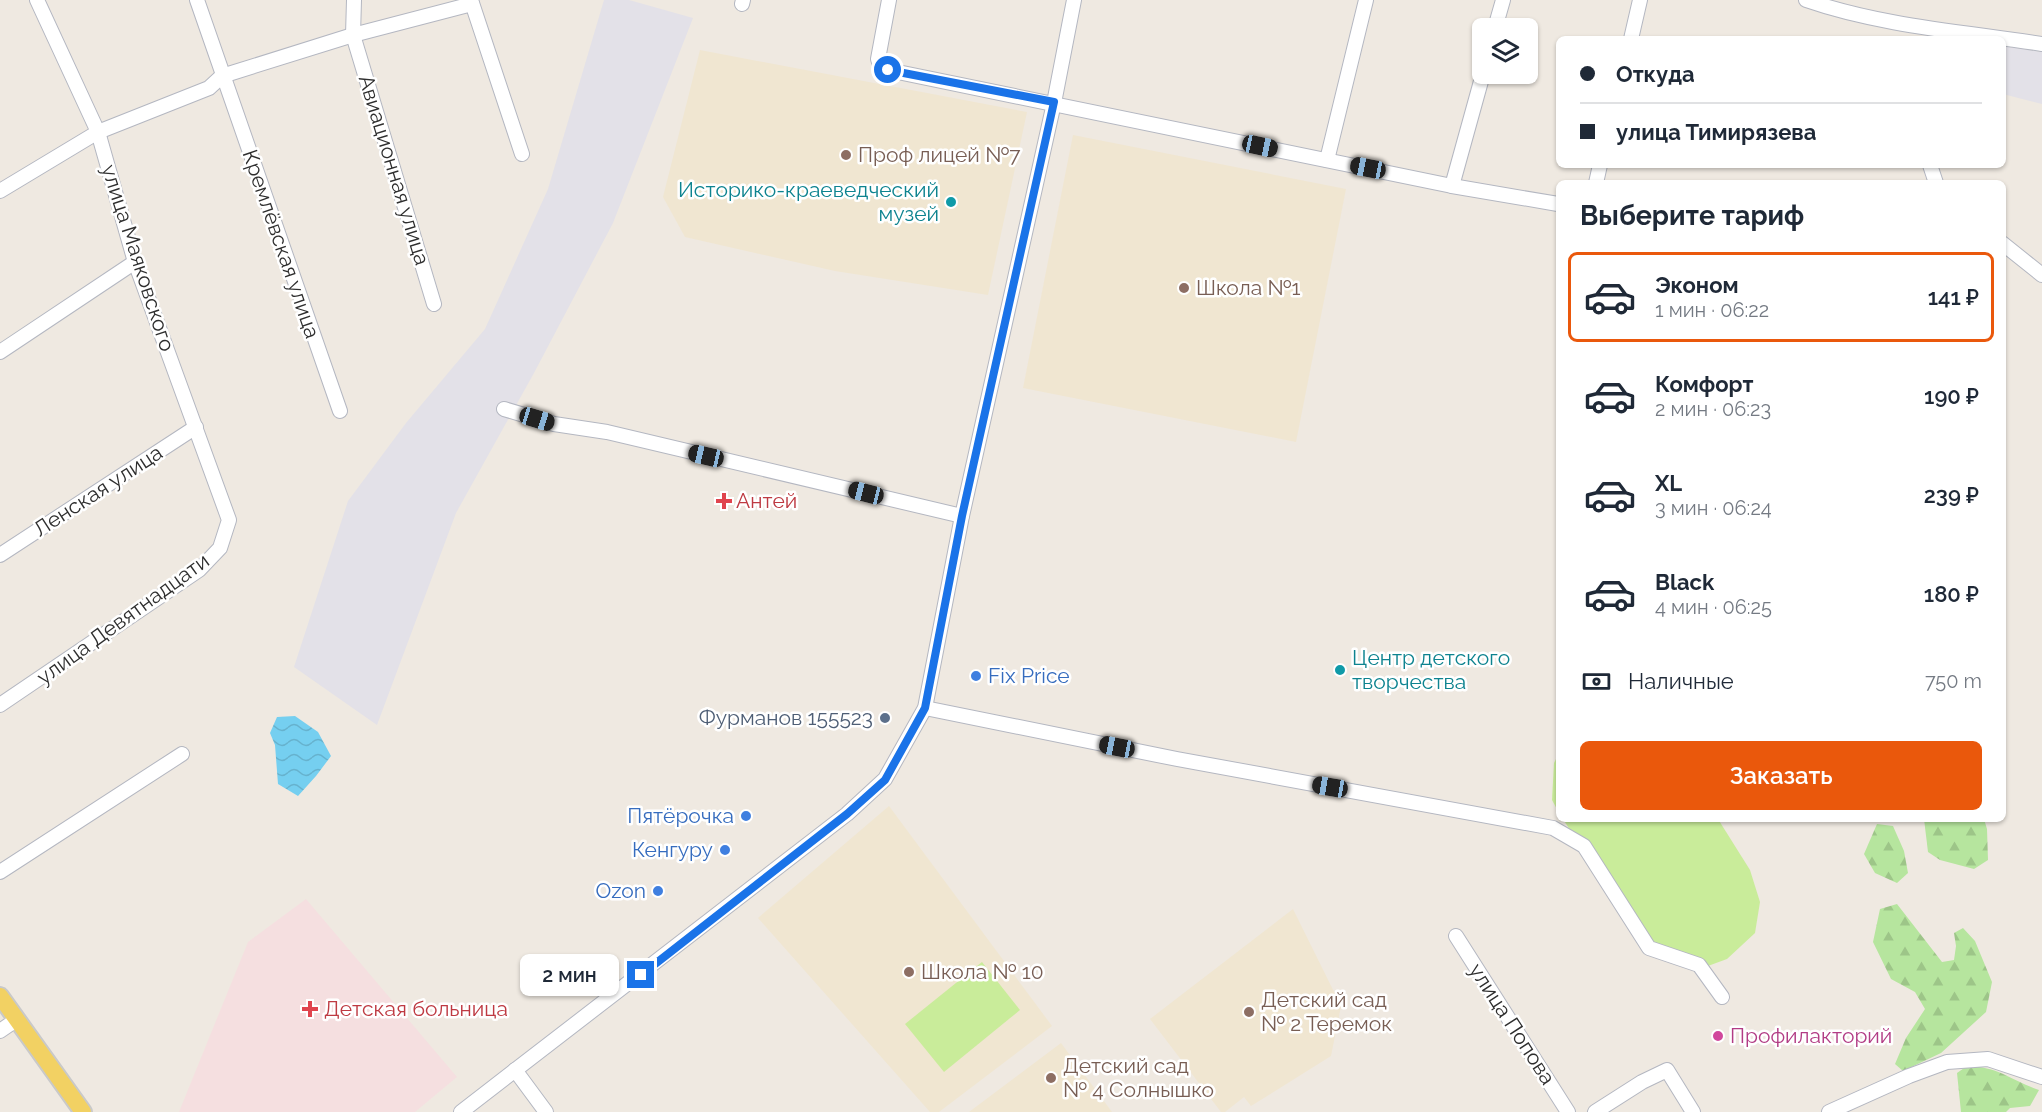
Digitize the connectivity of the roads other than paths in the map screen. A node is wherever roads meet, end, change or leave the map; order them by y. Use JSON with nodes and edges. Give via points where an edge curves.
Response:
{"nodes":[{"id":1,"x":37,"y":0,"type":"edge"},
{"id":2,"x":197,"y":0,"type":"edge"},
{"id":3,"x":354,"y":0,"type":"edge"},
{"id":4,"x":889,"y":0,"type":"edge"},
{"id":5,"x":1074,"y":0,"type":"edge"},
{"id":6,"x":1366,"y":0,"type":"edge"},
{"id":7,"x":1503,"y":0,"type":"edge"},
{"id":8,"x":1640,"y":0,"type":"edge"},
{"id":9,"x":1806,"y":0,"type":"edge"},
{"id":10,"x":472,"y":2,"type":"edge"},
{"id":11,"x":1498,"y":18,"type":"edge"},
{"id":12,"x":1924,"y":33,"type":"edge"},
{"id":13,"x":353,"y":35,"type":"junction"},
{"id":14,"x":1632,"y":36,"type":"edge"},
{"id":15,"x":1956,"y":36,"type":"edge"},
{"id":16,"x":2006,"y":41,"type":"edge"},
{"id":17,"x":2042,"y":44,"type":"edge"},
{"id":18,"x":222,"y":76,"type":"junction"},
{"id":19,"x":1480,"y":84,"type":"edge"},
{"id":20,"x":1054,"y":102,"type":"junction"},
{"id":21,"x":98,"y":132,"type":"junction"},
{"id":22,"x":522,"y":154,"type":"dead end"},
{"id":23,"x":1327,"y":160,"type":"junction"},
{"id":24,"x":1452,"y":186,"type":"junction"},
{"id":25,"x":0,"y":191,"type":"edge"},
{"id":26,"x":1556,"y":204,"type":"edge"},
{"id":27,"x":2006,"y":246,"type":"edge"},
{"id":28,"x":135,"y":262,"type":"junction"},
{"id":29,"x":2042,"y":275,"type":"edge"},
{"id":30,"x":434,"y":304,"type":"dead end"},
{"id":31,"x":0,"y":352,"type":"edge"},
{"id":32,"x":504,"y":409,"type":"dead end"},
{"id":33,"x":339,"y":411,"type":"dead end"},
{"id":34,"x":196,"y":427,"type":"junction"},
{"id":35,"x":962,"y":516,"type":"junction"},
{"id":36,"x":229,"y":519,"type":"joint"},
{"id":37,"x":0,"y":555,"type":"edge"},
{"id":38,"x":0,"y":705,"type":"edge"},
{"id":39,"x":925,"y":708,"type":"junction"},
{"id":40,"x":182,"y":754,"type":"dead end"},
{"id":41,"x":0,"y":872,"type":"edge"},
{"id":42,"x":1456,"y":936,"type":"dead end"},
{"id":43,"x":0,"y":996,"type":"edge"},
{"id":44,"x":1722,"y":997,"type":"dead end"},
{"id":45,"x":16,"y":1020,"type":"junction"},
{"id":46,"x":0,"y":1031,"type":"edge"},
{"id":47,"x":514,"y":1070,"type":"junction"},
{"id":48,"x":2042,"y":1077,"type":"edge"},
{"id":49,"x":83,"y":1112,"type":"edge"},
{"id":50,"x":461,"y":1112,"type":"edge"},
{"id":51,"x":546,"y":1112,"type":"edge"},
{"id":52,"x":1568,"y":1112,"type":"edge"},
{"id":53,"x":1595,"y":1112,"type":"edge"},
{"id":54,"x":1693,"y":1112,"type":"edge"},
{"id":55,"x":1829,"y":1112,"type":"edge"}],
"edges":[{"from":1,"to":21,"type":"street","name":"улица Маяковского"},
{"from":2,"to":18,"type":"street","name":"Кремлёвская улица"},
{"from":3,"to":13,"type":"street","name":"Авиационная улица"},
{"from":4,"to":20,"type":"street","via":[[878,58],[888,70]]},
{"from":5,"to":20,"type":"street"},
{"from":6,"to":23,"type":"street"},
{"from":7,"to":11,"type":"street"},
{"from":8,"to":14,"type":"street"},
{"from":9,"to":12,"type":"street"},
{"from":10,"to":13,"type":"street"},
{"from":10,"to":22,"type":"street"},
{"from":12,"to":15,"type":"street"},
{"from":13,"to":18,"type":"street"},
{"from":13,"to":30,"type":"street","name":"Авиационная улица"},
{"from":16,"to":17,"type":"street"},
{"from":18,"to":21,"type":"street","via":[[209,88]]},
{"from":18,"to":33,"type":"street","name":"Кремлёвская улица"},
{"from":19,"to":24,"type":"street"},
{"from":20,"to":23,"type":"street"},
{"from":20,"to":35,"type":"street"},
{"from":21,"to":25,"type":"street"},
{"from":21,"to":28,"type":"street","name":"улица Маяковского"},
{"from":23,"to":24,"type":"street"},
{"from":24,"to":26,"type":"street"},
{"from":27,"to":29,"type":"street"},
{"from":28,"to":31,"type":"street"},
{"from":28,"to":34,"type":"street","name":"улица Маяковского"},
{"from":32,"to":35,"type":"street","via":[[554,424],[607,432]]},
{"from":34,"to":36,"type":"street","name":"улица Маяковского"},
{"from":34,"to":37,"type":"street","name":"Ленская улица"},
{"from":35,"to":39,"type":"street"},
{"from":36,"to":38,"type":"street","name":"улица Девятнадцати","via":[[220,548],[199,570]]},
{"from":39,"to":44,"type":"street","via":[[1553,828],[1584,846],[1649,948],[1699,965]]},
{"from":39,"to":47,"type":"street","via":[[885,780],[847,814]]},
{"from":40,"to":41,"type":"street"},
{"from":42,"to":52,"type":"street","name":"улица Попова"},
{"from":43,"to":45,"type":"main road"},
{"from":45,"to":46,"type":"street"},
{"from":45,"to":49,"type":"main road"},
{"from":47,"to":50,"type":"street"},
{"from":47,"to":51,"type":"street"},
{"from":48,"to":55,"type":"street","via":[[1988,1059],[1947,1062]]},
{"from":53,"to":54,"type":"street","via":[[1666,1070]]}]}
